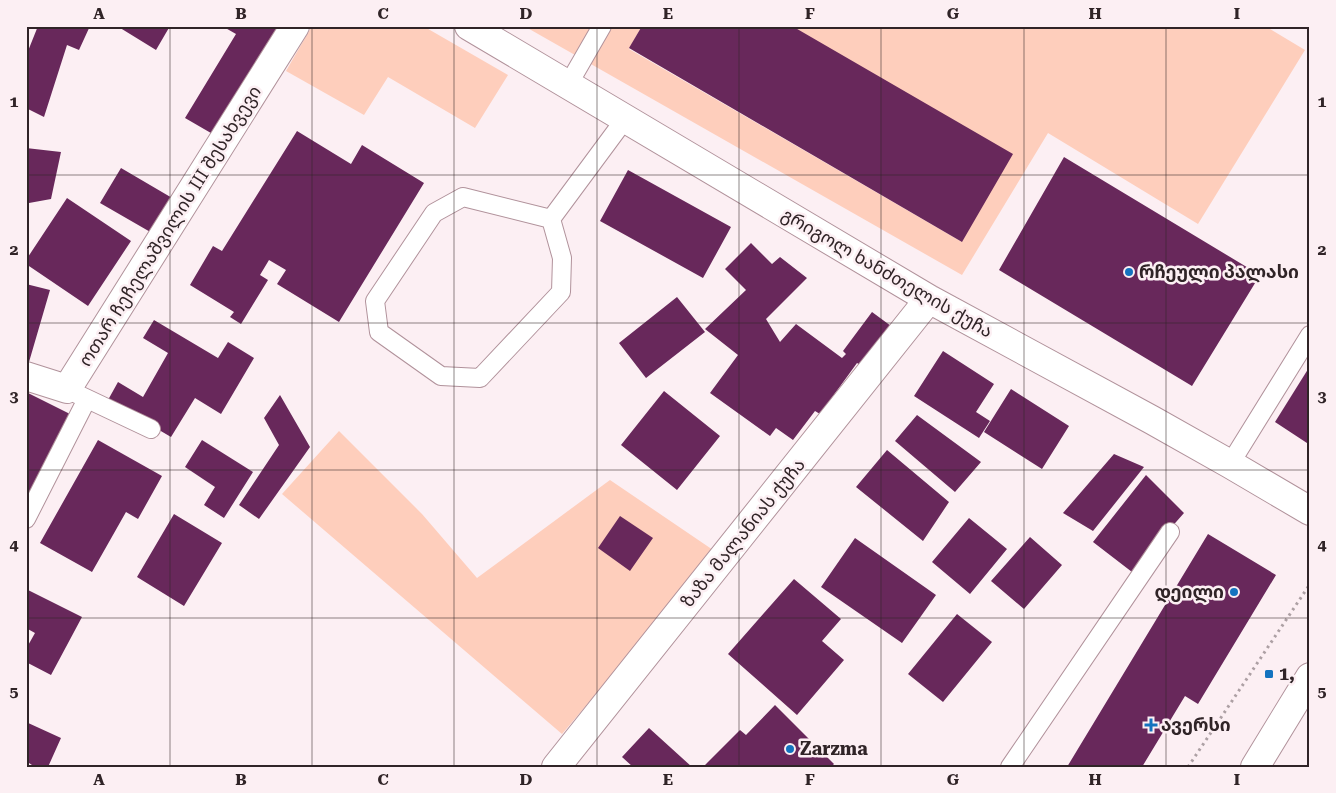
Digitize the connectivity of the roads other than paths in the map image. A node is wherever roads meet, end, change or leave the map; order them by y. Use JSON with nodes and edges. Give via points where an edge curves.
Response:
{"nodes":[{"id":1,"x":295,"y":26,"type":"edge"},
{"id":2,"x":469,"y":26,"type":"edge"},
{"id":3,"x":602,"y":26,"type":"edge"},
{"id":4,"x":568,"y":85,"type":"junction"},
{"id":5,"x":624,"y":119,"type":"junction"},
{"id":6,"x":551,"y":219,"type":"junction"},
{"id":7,"x":929,"y":300,"type":"junction"},
{"id":8,"x":1310,"y":335,"type":"edge"},
{"id":9,"x":26,"y":376,"type":"edge"},
{"id":10,"x":77,"y":394,"type":"junction"},
{"id":11,"x":151,"y":429,"type":"dead end"},
{"id":12,"x":1230,"y":464,"type":"junction"},
{"id":13,"x":1310,"y":511,"type":"edge"},
{"id":14,"x":26,"y":519,"type":"edge"},
{"id":15,"x":1170,"y":532,"type":"dead end"},
{"id":16,"x":1310,"y":677,"type":"edge"},
{"id":17,"x":556,"y":767,"type":"edge"},
{"id":18,"x":1010,"y":767,"type":"edge"},
{"id":19,"x":1255,"y":767,"type":"edge"}],
"edges":[{"from":1,"to":10,"type":"street","name":"ოთარ ჩეჩელაშვილის III შესახვევი"},
{"from":2,"to":4,"type":"street","name":"გრიგოლ ხანძთელის ქუჩა"},
{"from":3,"to":4,"type":"lane"},
{"from":4,"to":5,"type":"street","name":"გრიგოლ ხანძთელის ქუჩა"},
{"from":5,"to":6,"type":"lane"},
{"from":5,"to":7,"type":"street","name":"გრიგოლ ხანძთელის ქუჩა"},
{"from":6,"to":6,"type":"lane","via":[[562,258],[561,292],[480,378],[440,376],[379,332],[375,301],[434,213],[463,196]]},
{"from":7,"to":12,"type":"street","name":"გრიგოლ ხანძთელის ქუჩა"},
{"from":7,"to":17,"type":"street","name":"ზაზა მალანიას ქუჩა"},
{"from":8,"to":12,"type":"lane"},
{"from":9,"to":10,"type":"street"},
{"from":10,"to":11,"type":"lane"},
{"from":10,"to":14,"type":"lane"},
{"from":12,"to":13,"type":"street","name":"გრიგოლ ხანძთელის ქუჩა"},
{"from":15,"to":18,"type":"lane"},
{"from":16,"to":19,"type":"street"}]}
